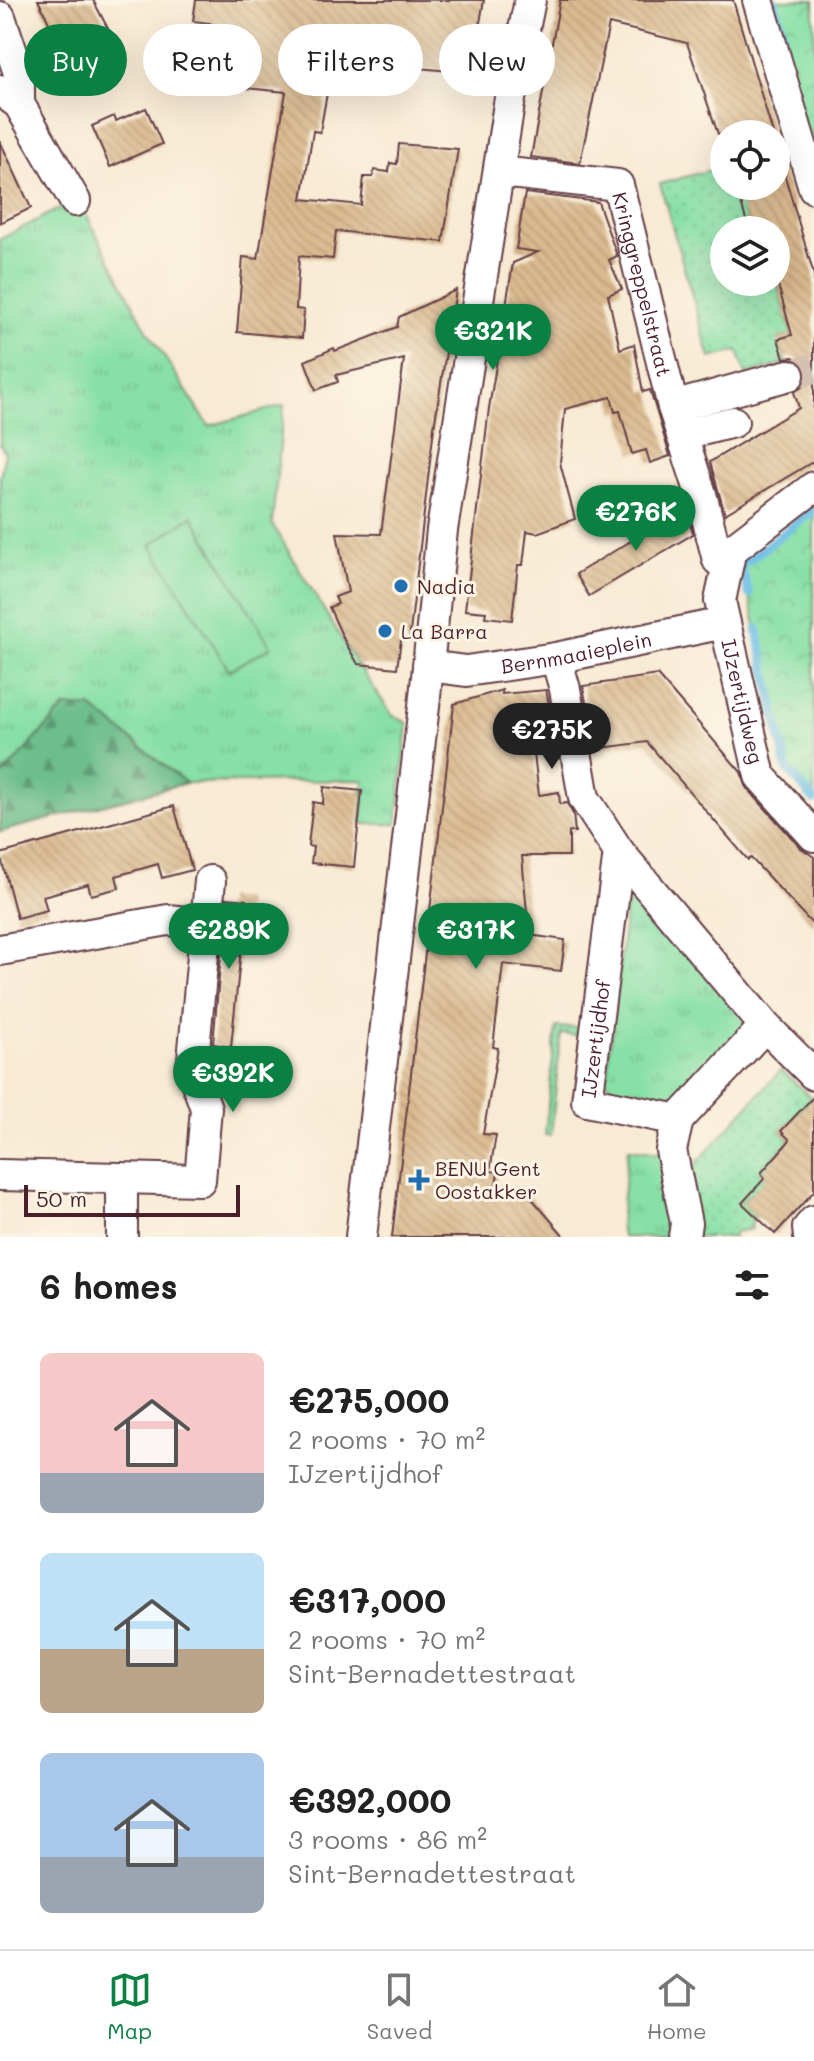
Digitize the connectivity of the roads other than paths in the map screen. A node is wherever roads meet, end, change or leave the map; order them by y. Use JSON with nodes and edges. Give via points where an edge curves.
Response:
{"nodes":[{"id":1,"x":530,"y":0,"type":"edge"},
{"id":2,"x":758,"y":0,"type":"edge"},
{"id":3,"x":0,"y":17,"type":"edge"},
{"id":4,"x":9,"y":97,"type":"edge"},
{"id":5,"x":499,"y":172,"type":"junction"},
{"id":6,"x":814,"y":188,"type":"edge"},
{"id":7,"x":75,"y":201,"type":"dead end"},
{"id":8,"x":789,"y":375,"type":"tunnel mouth"},
{"id":9,"x":678,"y":421,"type":"junction"},
{"id":10,"x":733,"y":422,"type":"dead end"},
{"id":11,"x":814,"y":487,"type":"edge"},
{"id":12,"x":724,"y":554,"type":"junction"},
{"id":13,"x":724,"y":623,"type":"junction"},
{"id":14,"x":556,"y":658,"type":"junction"},
{"id":15,"x":428,"y":666,"type":"junction"},
{"id":16,"x":814,"y":836,"type":"edge"},
{"id":17,"x":619,"y":852,"type":"junction"},
{"id":18,"x":210,"y":881,"type":"dead end"},
{"id":19,"x":206,"y":924,"type":"junction"},
{"id":20,"x":0,"y":950,"type":"edge"},
{"id":21,"x":765,"y":1026,"type":"junction"},
{"id":22,"x":814,"y":1075,"type":"edge"},
{"id":23,"x":678,"y":1120,"type":"junction"},
{"id":24,"x":0,"y":1175,"type":"edge"},
{"id":25,"x":122,"y":1179,"type":"junction"},
{"id":26,"x":814,"y":1221,"type":"edge"},
{"id":27,"x":122,"y":1237,"type":"edge"},
{"id":28,"x":361,"y":1237,"type":"edge"},
{"id":29,"x":684,"y":1237,"type":"edge"},
{"id":30,"x":809,"y":1237,"type":"edge"}],
"edges":[{"from":1,"to":5,"type":"street"},
{"from":2,"to":6,"type":"street"},
{"from":3,"to":4,"type":"street","via":[[19,73]]},
{"from":4,"to":7,"type":"street"},
{"from":5,"to":9,"type":"street","name":"Kringgreppelstraat","via":[[618,185]]},
{"from":5,"to":15,"type":"street","via":[[442,530]]},
{"from":8,"to":9,"type":"street"},
{"from":9,"to":10,"type":"street"},
{"from":9,"to":12,"type":"street","name":"Kringgreppelstraat"},
{"from":11,"to":12,"type":"street"},
{"from":12,"to":13,"type":"street","name":"IJzertijdweg"},
{"from":13,"to":14,"type":"street","name":"Bernmaaieplein"},
{"from":13,"to":16,"type":"street","name":"IJzertijdweg","via":[[760,776]]},
{"from":14,"to":15,"type":"street","name":"Bernmaaieplein","via":[[466,671]]},
{"from":14,"to":17,"type":"street","via":[[584,798]]},
{"from":15,"to":28,"type":"street"},
{"from":17,"to":21,"type":"street"},
{"from":17,"to":23,"type":"street","name":"IJzertijdhof","via":[[587,1101]]},
{"from":18,"to":19,"type":"street"},
{"from":19,"to":20,"type":"street","via":[[168,920]]},
{"from":19,"to":25,"type":"street","via":[[192,1070],[206,1108],[200,1180]]},
{"from":21,"to":22,"type":"street"},
{"from":21,"to":23,"type":"street"},
{"from":23,"to":29,"type":"street","via":[[671,1150],[686,1223]]},
{"from":24,"to":25,"type":"street"},
{"from":25,"to":27,"type":"street"},
{"from":26,"to":30,"type":"street"}]}
